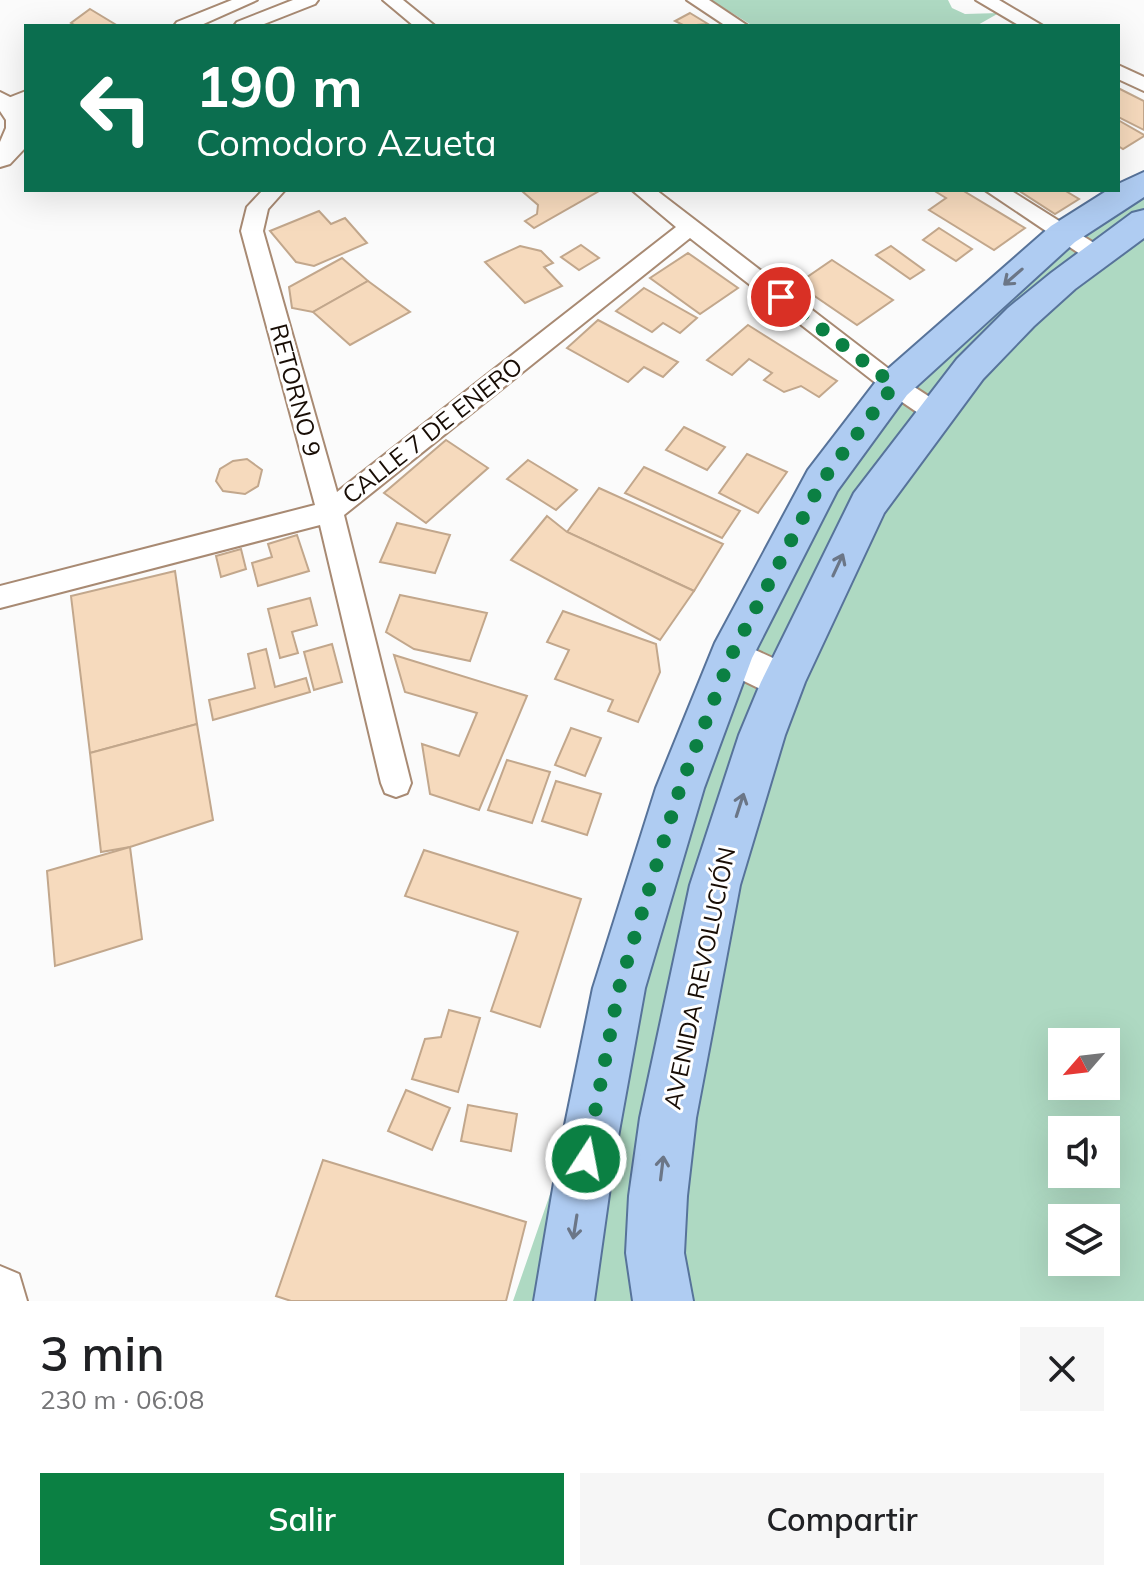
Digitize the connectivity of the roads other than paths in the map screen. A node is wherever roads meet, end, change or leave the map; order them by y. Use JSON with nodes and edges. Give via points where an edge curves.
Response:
{"nodes":[{"id":1,"x":192,"y":0,"type":"edge"},
{"id":2,"x":248,"y":0,"type":"edge"},
{"id":3,"x":309,"y":0,"type":"edge"},
{"id":4,"x":392,"y":0,"type":"edge"},
{"id":5,"x":696,"y":0,"type":"edge"},
{"id":6,"x":985,"y":0,"type":"edge"},
{"id":7,"x":228,"y":3,"type":"edge"},
{"id":8,"x":190,"y":23,"type":"edge"},
{"id":9,"x":248,"y":24,"type":"edge"},
{"id":10,"x":423,"y":24,"type":"edge"},
{"id":11,"x":736,"y":24,"type":"edge"},
{"id":12,"x":1030,"y":24,"type":"edge"},
{"id":13,"x":1120,"y":72,"type":"edge"},
{"id":14,"x":1144,"y":85,"type":"edge"},
{"id":15,"x":17,"y":107,"type":"edge"},
{"id":16,"x":0,"y":158,"type":"edge"},
{"id":17,"x":1144,"y":182,"type":"edge"},
{"id":18,"x":273,"y":192,"type":"edge"},
{"id":19,"x":645,"y":192,"type":"edge"},
{"id":20,"x":998,"y":192,"type":"edge"},
{"id":21,"x":1144,"y":221,"type":"edge"},
{"id":22,"x":690,"y":227,"type":"junction"},
{"id":23,"x":1080,"y":244,"type":"junction"},
{"id":24,"x":894,"y":385,"type":"junction"},
{"id":25,"x":936,"y":413,"type":"junction"},
{"id":26,"x":330,"y":512,"type":"junction"},
{"id":27,"x":0,"y":597,"type":"edge"},
{"id":28,"x":731,"y":656,"type":"junction"},
{"id":29,"x":783,"y":682,"type":"junction"},
{"id":30,"x":396,"y":783,"type":"dead end"},
{"id":31,"x":0,"y":1293,"type":"edge"},
{"id":32,"x":0,"y":1301,"type":"edge"},
{"id":33,"x":564,"y":1301,"type":"edge"},
{"id":34,"x":663,"y":1301,"type":"edge"}],
"edges":[{"from":1,"to":8,"type":"street"},
{"from":2,"to":7,"type":"street"},
{"from":3,"to":9,"type":"street"},
{"from":4,"to":10,"type":"street"},
{"from":5,"to":11,"type":"street"},
{"from":6,"to":12,"type":"street"},
{"from":7,"to":8,"type":"street"},
{"from":13,"to":14,"type":"street"},
{"from":15,"to":16,"type":"main road","via":[[22,133]]},
{"from":17,"to":23,"type":"main road","name":"AVENIDA REVOLUCIÓN"},
{"from":18,"to":26,"type":"street","name":"RETORNO 9","via":[[258,207],[252,231]]},
{"from":19,"to":22,"type":"street"},
{"from":20,"to":23,"type":"street"},
{"from":21,"to":23,"type":"main road","name":"AVENIDA REVOLUCIÓN"},
{"from":22,"to":24,"type":"street"},
{"from":22,"to":26,"type":"street","name":"CALLE 7 DE ENERO"},
{"from":23,"to":24,"type":"main road","name":"AVENIDA REVOLUCIÓN","one_way":true},
{"from":23,"to":25,"type":"main road","name":"AVENIDA REVOLUCIÓN"},
{"from":24,"to":25,"type":"street"},
{"from":24,"to":28,"type":"main road","name":"AVENIDA REVOLUCIÓN","via":[[822,481]]},
{"from":29,"to":25,"type":"main road","name":"AVENIDA REVOLUCIÓN","one_way":true,"via":[[868,504]]},
{"from":26,"to":27,"type":"street","name":"CALLE 7 DE ENERO"},
{"from":26,"to":30,"type":"street","name":"RETORNO 9"},
{"from":28,"to":29,"type":"main road"},
{"from":28,"to":33,"type":"main road","name":"AVENIDA REVOLUCIÓN","one_way":true,"via":[[680,788],[619,988]]},
{"from":34,"to":29,"type":"main road","name":"AVENIDA REVOLUCIÓN","one_way":true,"via":[[655,1253],[668,1118],[715,885]]},
{"from":31,"to":32,"type":"main road"}]}
